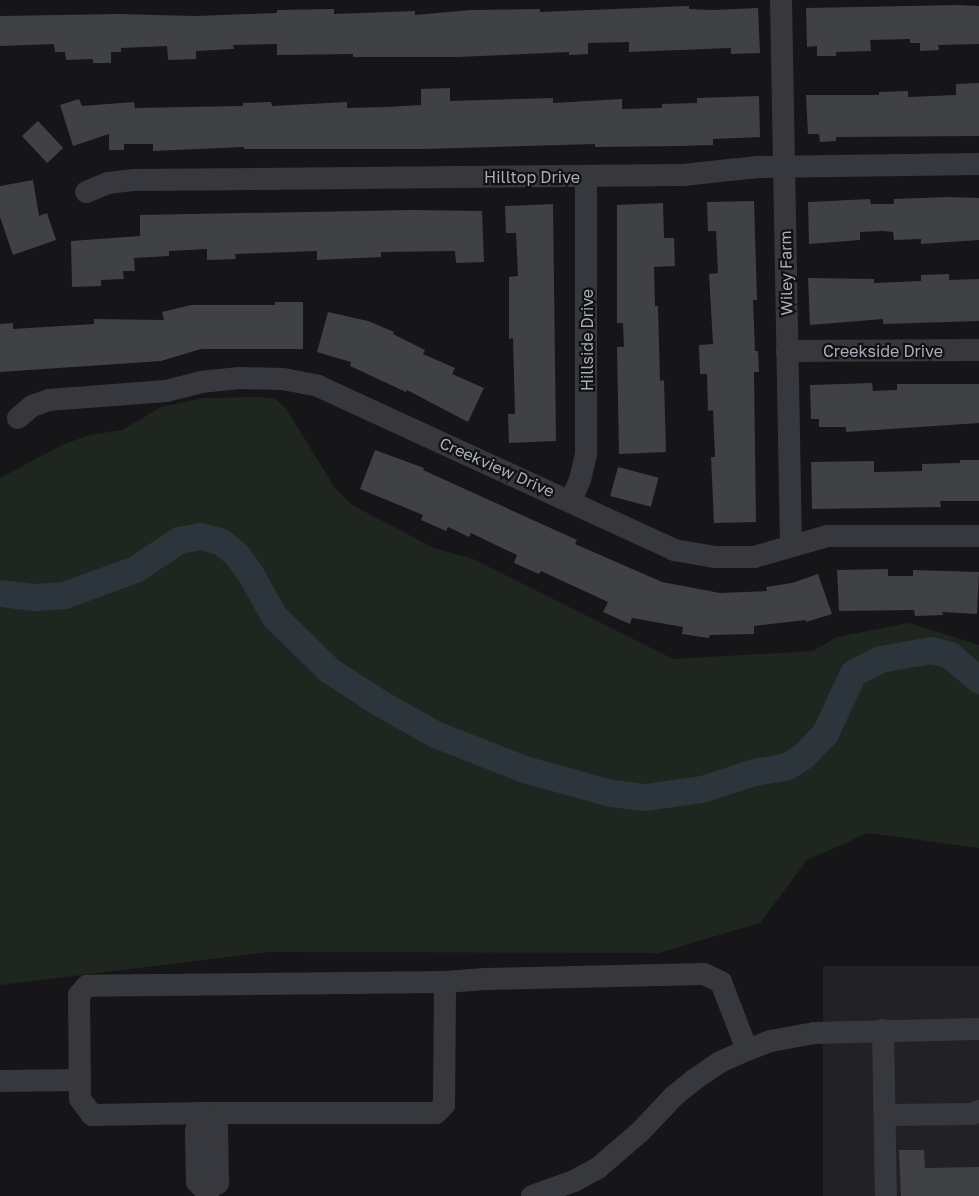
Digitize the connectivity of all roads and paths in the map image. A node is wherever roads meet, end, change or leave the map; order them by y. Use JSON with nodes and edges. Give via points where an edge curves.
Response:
{"nodes":[{"id":1,"x":781,"y":0,"type":"edge"},
{"id":2,"x":979,"y":164,"type":"edge"},
{"id":3,"x":783,"y":166,"type":"junction"},
{"id":4,"x":586,"y":176,"type":"junction"},
{"id":5,"x":86,"y":192,"type":"dead end"},
{"id":6,"x":979,"y":350,"type":"edge"},
{"id":7,"x":788,"y":351,"type":"junction"},
{"id":8,"x":18,"y":418,"type":"dead end"},
{"id":9,"x":570,"y":500,"type":"junction"},
{"id":10,"x":979,"y":536,"type":"edge"},
{"id":11,"x":792,"y":545,"type":"junction"},
{"id":12,"x":445,"y":982,"type":"junction"},
{"id":13,"x":979,"y":1029,"type":"edge"},
{"id":14,"x":883,"y":1030,"type":"junction"},
{"id":15,"x":747,"y":1050,"type":"junction"},
{"id":16,"x":80,"y":1080,"type":"junction"},
{"id":17,"x":0,"y":1081,"type":"edge"},
{"id":18,"x":979,"y":1111,"type":"edge"},
{"id":19,"x":885,"y":1115,"type":"junction"},
{"id":20,"x":206,"y":1116,"type":"junction"},
{"id":21,"x":206,"y":1193,"type":"edge"},
{"id":22,"x":532,"y":1196,"type":"edge"},
{"id":23,"x":886,"y":1196,"type":"edge"}],
"edges":[{"from":1,"to":3,"type":"street","name":"Wiley Farm"},
{"from":2,"to":3,"type":"street","name":"Hilltop Drive"},
{"from":3,"to":4,"type":"street","name":"Hilltop Drive","via":[[683,176]]},
{"from":3,"to":7,"type":"street","name":"Wiley Farm"},
{"from":4,"to":5,"type":"street","name":"Hilltop Drive","via":[[134,180],[108,183]]},
{"from":4,"to":9,"type":"street","name":"Hillside Drive","via":[[586,453],[580,480]]},
{"from":6,"to":7,"type":"street","name":"Creekside Drive"},
{"from":7,"to":11,"type":"street","name":"Wiley Farm"},
{"from":8,"to":9,"type":"street","name":"Creekview Drive","via":[[32,406],[49,400],[166,391],[239,378],[283,379],[318,386]]},
{"from":9,"to":11,"type":"street","name":"Creekview Drive","via":[[674,550],[715,557],[754,557]]},
{"from":10,"to":11,"type":"street","name":"Creekview Drive","via":[[827,536]]},
{"from":12,"to":15,"type":"street","via":[[704,974],[721,982]]},
{"from":12,"to":16,"type":"street","via":[[87,986],[79,995]]},
{"from":12,"to":20,"type":"street","via":[[444,1105],[436,1113]]},
{"from":13,"to":14,"type":"street"},
{"from":14,"to":15,"type":"street","via":[[814,1033]]},
{"from":14,"to":19,"type":"street"},
{"from":15,"to":22,"type":"street","via":[[695,1079],[598,1168]]},
{"from":16,"to":17,"type":"street"},
{"from":16,"to":20,"type":"street","via":[[80,1099],[92,1115]]},
{"from":18,"to":19,"type":"street"},
{"from":19,"to":23,"type":"street"},
{"from":20,"to":21,"type":"street","via":[[217,1128],[218,1183]]}]}
